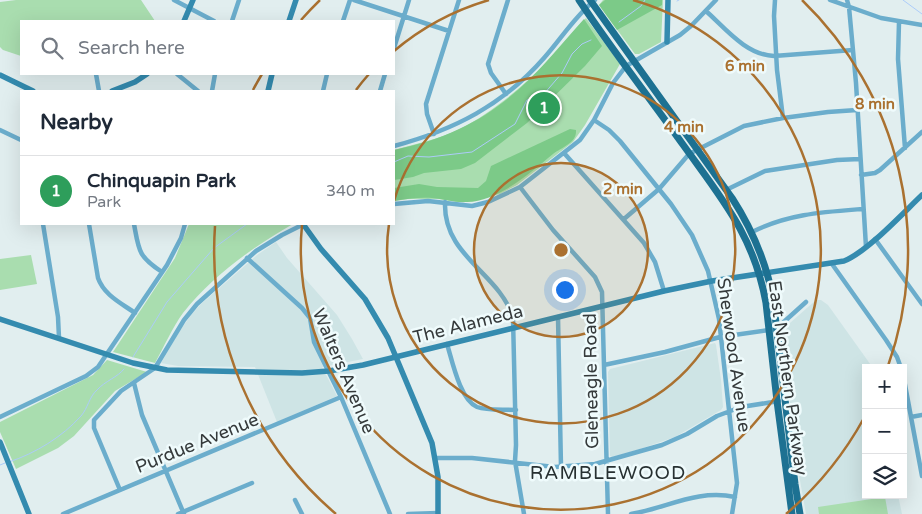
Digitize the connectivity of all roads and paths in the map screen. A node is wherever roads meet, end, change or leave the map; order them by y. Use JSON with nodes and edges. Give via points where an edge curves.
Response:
{"nodes":[{"id":1,"x":174,"y":0,"type":"edge"},
{"id":2,"x":193,"y":0,"type":"edge"},
{"id":3,"x":239,"y":0,"type":"edge"},
{"id":4,"x":296,"y":0,"type":"edge"},
{"id":5,"x":352,"y":0,"type":"edge"},
{"id":6,"x":409,"y":0,"type":"edge"},
{"id":7,"x":459,"y":0,"type":"edge"},
{"id":8,"x":508,"y":0,"type":"edge"},
{"id":9,"x":579,"y":0,"type":"edge"},
{"id":10,"x":668,"y":0,"type":"edge"},
{"id":11,"x":716,"y":0,"type":"edge"},
{"id":12,"x":775,"y":0,"type":"edge"},
{"id":13,"x":830,"y":0,"type":"edge"},
{"id":14,"x":846,"y":0,"type":"edge"},
{"id":15,"x":592,"y":1,"type":"edge"},
{"id":16,"x":849,"y":7,"type":"junction"},
{"id":17,"x":189,"y":9,"type":"junction"},
{"id":18,"x":586,"y":10,"type":"junction"},
{"id":19,"x":706,"y":11,"type":"junction"},
{"id":20,"x":404,"y":17,"type":"junction"},
{"id":21,"x":184,"y":20,"type":"edge"},
{"id":22,"x":212,"y":20,"type":"edge"},
{"id":23,"x":232,"y":20,"type":"edge"},
{"id":24,"x":289,"y":20,"type":"edge"},
{"id":25,"x":343,"y":20,"type":"edge"},
{"id":26,"x":899,"y":22,"type":"junction"},
{"id":27,"x":922,"y":24,"type":"edge"},
{"id":28,"x":449,"y":31,"type":"junction"},
{"id":29,"x":667,"y":42,"type":"junction"},
{"id":30,"x":395,"y":45,"type":"edge"},
{"id":31,"x":853,"y":50,"type":"junction"},
{"id":32,"x":776,"y":56,"type":"junction"},
{"id":33,"x":633,"y":61,"type":"junction"},
{"id":34,"x":626,"y":66,"type":"junction"},
{"id":35,"x":0,"y":75,"type":"edge"},
{"id":36,"x":96,"y":75,"type":"edge"},
{"id":37,"x":146,"y":75,"type":"edge"},
{"id":38,"x":178,"y":75,"type":"edge"},
{"id":39,"x":215,"y":75,"type":"edge"},
{"id":40,"x":272,"y":75,"type":"edge"},
{"id":41,"x":327,"y":75,"type":"edge"},
{"id":42,"x":386,"y":75,"type":"edge"},
{"id":43,"x":32,"y":90,"type":"edge"},
{"id":44,"x":99,"y":90,"type":"edge"},
{"id":45,"x":115,"y":90,"type":"edge"},
{"id":46,"x":197,"y":90,"type":"edge"},
{"id":47,"x":212,"y":90,"type":"edge"},
{"id":48,"x":268,"y":90,"type":"edge"},
{"id":49,"x":322,"y":90,"type":"edge"},
{"id":50,"x":380,"y":90,"type":"edge"},
{"id":51,"x":506,"y":94,"type":"junction"},
{"id":52,"x":857,"y":110,"type":"junction"},
{"id":53,"x":783,"y":118,"type":"junction"},
{"id":54,"x":594,"y":120,"type":"junction"},
{"id":55,"x":0,"y":130,"type":"edge"},
{"id":56,"x":922,"y":132,"type":"edge"},
{"id":57,"x":434,"y":134,"type":"junction"},
{"id":58,"x":20,"y":140,"type":"edge"},
{"id":59,"x":395,"y":146,"type":"edge"},
{"id":60,"x":905,"y":148,"type":"junction"},
{"id":61,"x":696,"y":149,"type":"junction"},
{"id":62,"x":564,"y":154,"type":"junction"},
{"id":63,"x":690,"y":154,"type":"junction"},
{"id":64,"x":860,"y":159,"type":"junction"},
{"id":65,"x":861,"y":175,"type":"junction"},
{"id":66,"x":520,"y":187,"type":"junction"},
{"id":67,"x":658,"y":189,"type":"junction"},
{"id":68,"x":726,"y":190,"type":"junction"},
{"id":69,"x":922,"y":196,"type":"edge"},
{"id":70,"x":445,"y":202,"type":"junction"},
{"id":71,"x":395,"y":204,"type":"edge"},
{"id":72,"x":862,"y":209,"type":"junction"},
{"id":73,"x":624,"y":220,"type":"junction"},
{"id":74,"x":43,"y":225,"type":"edge"},
{"id":75,"x":89,"y":225,"type":"edge"},
{"id":76,"x":134,"y":225,"type":"edge"},
{"id":77,"x":185,"y":225,"type":"edge"},
{"id":78,"x":302,"y":225,"type":"edge"},
{"id":79,"x":305,"y":225,"type":"edge"},
{"id":80,"x":752,"y":232,"type":"junction"},
{"id":81,"x":875,"y":239,"type":"junction"},
{"id":82,"x":866,"y":248,"type":"junction"},
{"id":83,"x":247,"y":258,"type":"junction"},
{"id":84,"x":832,"y":264,"type":"junction"},
{"id":85,"x":162,"y":272,"type":"junction"},
{"id":86,"x":763,"y":274,"type":"junction"},
{"id":87,"x":712,"y":281,"type":"junction"},
{"id":88,"x":664,"y":291,"type":"junction"},
{"id":89,"x":806,"y":302,"type":"dead end"},
{"id":90,"x":922,"y":304,"type":"edge"},
{"id":91,"x":603,"y":306,"type":"junction"},
{"id":92,"x":135,"y":313,"type":"junction"},
{"id":93,"x":558,"y":317,"type":"junction"},
{"id":94,"x":0,"y":319,"type":"edge"},
{"id":95,"x":59,"y":324,"type":"junction"},
{"id":96,"x":514,"y":327,"type":"junction"},
{"id":97,"x":772,"y":330,"type":"junction"},
{"id":98,"x":50,"y":336,"type":"junction"},
{"id":99,"x":720,"y":337,"type":"junction"},
{"id":100,"x":58,"y":338,"type":"junction"},
{"id":101,"x":447,"y":344,"type":"junction"},
{"id":102,"x":108,"y":354,"type":"junction"},
{"id":103,"x":396,"y":357,"type":"junction"},
{"id":104,"x":900,"y":364,"type":"edge"},
{"id":105,"x":604,"y":366,"type":"junction"},
{"id":106,"x":155,"y":368,"type":"junction"},
{"id":107,"x":329,"y":371,"type":"junction"},
{"id":108,"x":134,"y":383,"type":"junction"},
{"id":109,"x":907,"y":396,"type":"edge"},
{"id":110,"x":341,"y":398,"type":"junction"},
{"id":111,"x":786,"y":400,"type":"junction"},
{"id":112,"x":777,"y":402,"type":"junction"},
{"id":113,"x":516,"y":410,"type":"junction"},
{"id":114,"x":728,"y":412,"type":"junction"},
{"id":115,"x":922,"y":415,"type":"edge"},
{"id":116,"x":0,"y":417,"type":"edge"},
{"id":117,"x":911,"y":417,"type":"junction"},
{"id":118,"x":0,"y":442,"type":"edge"},
{"id":119,"x":436,"y":458,"type":"junction"},
{"id":120,"x":515,"y":462,"type":"junction"},
{"id":121,"x":606,"y":462,"type":"junction"},
{"id":122,"x":561,"y":467,"type":"junction"},
{"id":123,"x":166,"y":471,"type":"junction"},
{"id":124,"x":922,"y":476,"type":"edge"},
{"id":125,"x":252,"y":483,"type":"dead end"},
{"id":126,"x":120,"y":490,"type":"junction"},
{"id":127,"x":735,"y":497,"type":"junction"},
{"id":128,"x":295,"y":500,"type":"dead end"},
{"id":129,"x":184,"y":513,"type":"edge"},
{"id":130,"x":30,"y":514,"type":"edge"},
{"id":131,"x":63,"y":514,"type":"edge"},
{"id":132,"x":178,"y":514,"type":"edge"},
{"id":133,"x":302,"y":514,"type":"edge"},
{"id":134,"x":390,"y":514,"type":"edge"},
{"id":135,"x":408,"y":514,"type":"edge"},
{"id":136,"x":438,"y":514,"type":"edge"},
{"id":137,"x":524,"y":514,"type":"edge"},
{"id":138,"x":608,"y":514,"type":"edge"},
{"id":139,"x":630,"y":514,"type":"edge"},
{"id":140,"x":732,"y":514,"type":"edge"},
{"id":141,"x":792,"y":514,"type":"edge"},
{"id":142,"x":800,"y":514,"type":"edge"}],
"edges":[{"from":1,"to":17,"type":"street"},
{"from":2,"to":17,"type":"main road"},
{"from":3,"to":23,"type":"street"},
{"from":4,"to":24,"type":"main road"},
{"from":5,"to":20,"type":"street"},
{"from":5,"to":25,"type":"street"},
{"from":6,"to":20,"type":"street"},
{"from":7,"to":28,"type":"street"},
{"from":8,"to":51,"type":"street","via":[[488,64]]},
{"from":9,"to":18,"type":"main road","name":"East Northern Parkway"},
{"from":10,"to":29,"type":"main road"},
{"from":11,"to":19,"type":"street"},
{"from":12,"to":32,"type":"street"},
{"from":13,"to":16,"type":"street"},
{"from":14,"to":16,"type":"street"},
{"from":15,"to":18,"type":"street"},
{"from":15,"to":33,"type":"main road","name":"East Northern Parkway"},
{"from":16,"to":26,"type":"street"},
{"from":16,"to":31,"type":"street"},
{"from":17,"to":21,"type":"main road"},
{"from":17,"to":22,"type":"street"},
{"from":18,"to":34,"type":"main road","name":"East Northern Parkway"},
{"from":18,"to":51,"type":"street","via":[[528,75]]},
{"from":19,"to":29,"type":"street","via":[[685,32]]},
{"from":19,"to":32,"type":"street","via":[[755,52]]},
{"from":20,"to":28,"type":"street"},
{"from":20,"to":30,"type":"street"},
{"from":26,"to":27,"type":"street"},
{"from":26,"to":60,"type":"street","via":[[898,60]]},
{"from":28,"to":57,"type":"street","via":[[426,104]]},
{"from":29,"to":33,"type":"street"},
{"from":31,"to":32,"type":"street"},
{"from":31,"to":52,"type":"street"},
{"from":32,"to":53,"type":"street"},
{"from":33,"to":34,"type":"street"},
{"from":33,"to":61,"type":"main road","name":"East Northern Parkway"},
{"from":34,"to":54,"type":"street"},
{"from":34,"to":63,"type":"main road","name":"East Northern Parkway"},
{"from":35,"to":43,"type":"main road"},
{"from":36,"to":44,"type":"street"},
{"from":37,"to":45,"type":"main road"},
{"from":38,"to":46,"type":"street"},
{"from":39,"to":47,"type":"street"},
{"from":40,"to":48,"type":"main road"},
{"from":41,"to":49,"type":"street"},
{"from":42,"to":50,"type":"street"},
{"from":51,"to":57,"type":"street","via":[[465,121]]},
{"from":52,"to":53,"type":"street"},
{"from":52,"to":64,"type":"street"},
{"from":53,"to":61,"type":"street","via":[[748,124]]},
{"from":54,"to":62,"type":"street","via":[[580,140]]},
{"from":54,"to":67,"type":"street","name":"Sherwood Avenue","via":[[609,130]]},
{"from":55,"to":58,"type":"street"},
{"from":56,"to":60,"type":"street"},
{"from":57,"to":59,"type":"street"},
{"from":60,"to":65,"type":"street","via":[[878,172]]},
{"from":61,"to":63,"type":"street"},
{"from":61,"to":68,"type":"main road","name":"East Northern Parkway"},
{"from":62,"to":66,"type":"street"},
{"from":62,"to":73,"type":"street"},
{"from":63,"to":67,"type":"street"},
{"from":63,"to":86,"type":"main road","name":"East Northern Parkway","via":[[740,226]]},
{"from":64,"to":65,"type":"street"},
{"from":64,"to":68,"type":"street","via":[[765,171]]},
{"from":65,"to":72,"type":"street"},
{"from":66,"to":70,"type":"street","via":[[478,205]]},
{"from":66,"to":91,"type":"street","name":"Gleneagle Road","via":[[595,277]]},
{"from":67,"to":73,"type":"street"},
{"from":67,"to":87,"type":"street","name":"Sherwood Avenue","via":[[692,235]]},
{"from":68,"to":80,"type":"main road","name":"East Northern Parkway"},
{"from":69,"to":81,"type":"main road","name":"The Alameda"},
{"from":70,"to":71,"type":"street","via":[[428,200]]},
{"from":70,"to":96,"type":"street","via":[[445,215],[453,238],[505,299]]},
{"from":72,"to":80,"type":"street","via":[[788,218]]},
{"from":72,"to":82,"type":"street"},
{"from":73,"to":88,"type":"street","via":[[650,252]]},
{"from":74,"to":95,"type":"street"},
{"from":75,"to":92,"type":"street","via":[[99,282],[110,296]]},
{"from":76,"to":85,"type":"street","via":[[141,254]]},
{"from":77,"to":85,"type":"street"},
{"from":78,"to":83,"type":"street","via":[[272,240]]},
{"from":79,"to":103,"type":"main road","via":[[369,304]]},
{"from":80,"to":86,"type":"main road","name":"East Northern Parkway"},
{"from":81,"to":82,"type":"main road","name":"The Alameda"},
{"from":81,"to":90,"type":"street"},
{"from":82,"to":84,"type":"main road","name":"The Alameda","via":[[850,259]]},
{"from":83,"to":106,"type":"street","via":[[192,310]]},
{"from":83,"to":107,"type":"street","name":"Walters Avenue","via":[[309,315],[314,342]]},
{"from":84,"to":86,"type":"main road","name":"The Alameda"},
{"from":84,"to":104,"type":"street"},
{"from":85,"to":92,"type":"street"},
{"from":86,"to":87,"type":"main road","name":"The Alameda"},
{"from":86,"to":97,"type":"main road","name":"East Northern Parkway","via":[[773,298]]},
{"from":87,"to":88,"type":"main road","name":"The Alameda"},
{"from":87,"to":99,"type":"street","name":"Sherwood Avenue"},
{"from":88,"to":91,"type":"main road","name":"The Alameda"},
{"from":89,"to":97,"type":"street"},
{"from":91,"to":93,"type":"main road","name":"The Alameda"},
{"from":91,"to":105,"type":"street","name":"Gleneagle Road"},
{"from":92,"to":102,"type":"street"},
{"from":93,"to":96,"type":"main road","name":"The Alameda"},
{"from":93,"to":122,"type":"street"},
{"from":94,"to":98,"type":"main road","name":"The Alameda"},
{"from":95,"to":98,"type":"street"},
{"from":95,"to":100,"type":"street"},
{"from":96,"to":101,"type":"main road","name":"The Alameda"},
{"from":96,"to":113,"type":"street"},
{"from":97,"to":99,"type":"street"},
{"from":97,"to":111,"type":"main road","name":"East Northern Parkway"},
{"from":97,"to":112,"type":"main road","name":"East Northern Parkway"},
{"from":98,"to":100,"type":"main road","name":"The Alameda"},
{"from":99,"to":105,"type":"street"},
{"from":99,"to":114,"type":"street","name":"Sherwood Avenue"},
{"from":100,"to":102,"type":"main road","name":"The Alameda"},
{"from":101,"to":103,"type":"main road","name":"The Alameda"},
{"from":101,"to":113,"type":"street","via":[[470,402],[486,409]]},
{"from":102,"to":106,"type":"main road","name":"The Alameda"},
{"from":102,"to":116,"type":"street","via":[[91,373]]},
{"from":103,"to":107,"type":"main road","name":"The Alameda"},
{"from":103,"to":119,"type":"main road"},
{"from":105,"to":121,"type":"street","name":"Gleneagle Road"},
{"from":106,"to":107,"type":"main road","name":"The Alameda","via":[[300,374]]},
{"from":106,"to":108,"type":"street"},
{"from":107,"to":110,"type":"street","name":"Walters Avenue"},
{"from":108,"to":123,"type":"street","via":[[139,406]]},
{"from":108,"to":126,"type":"street","via":[[109,402],[94,420],[94,428]]},
{"from":109,"to":117,"type":"street"},
{"from":110,"to":123,"type":"street","name":"Purdue Avenue"},
{"from":110,"to":134,"type":"street","name":"Walters Avenue"},
{"from":111,"to":112,"type":"street"},
{"from":111,"to":142,"type":"main road","name":"East Northern Parkway"},
{"from":112,"to":114,"type":"street"},
{"from":112,"to":141,"type":"main road","name":"East Northern Parkway"},
{"from":113,"to":120,"type":"street"},
{"from":114,"to":121,"type":"street","via":[[666,444]]},
{"from":114,"to":127,"type":"street","name":"Sherwood Avenue"},
{"from":115,"to":117,"type":"street"},
{"from":117,"to":124,"type":"street"},
{"from":118,"to":130,"type":"main road"},
{"from":119,"to":120,"type":"street"},
{"from":119,"to":136,"type":"main road"},
{"from":120,"to":122,"type":"street"},
{"from":120,"to":137,"type":"street"},
{"from":121,"to":122,"type":"street"},
{"from":121,"to":138,"type":"street","name":"Gleneagle Road"},
{"from":123,"to":126,"type":"street","name":"Purdue Avenue"},
{"from":123,"to":129,"type":"street"},
{"from":125,"to":129,"type":"street"},
{"from":126,"to":131,"type":"street","name":"Purdue Avenue"},
{"from":127,"to":139,"type":"street","via":[[699,495]]},
{"from":127,"to":140,"type":"street","name":"Sherwood Avenue"},
{"from":128,"to":133,"type":"street"},
{"from":129,"to":132,"type":"street"},
{"from":135,"to":136,"type":"street"}]}
